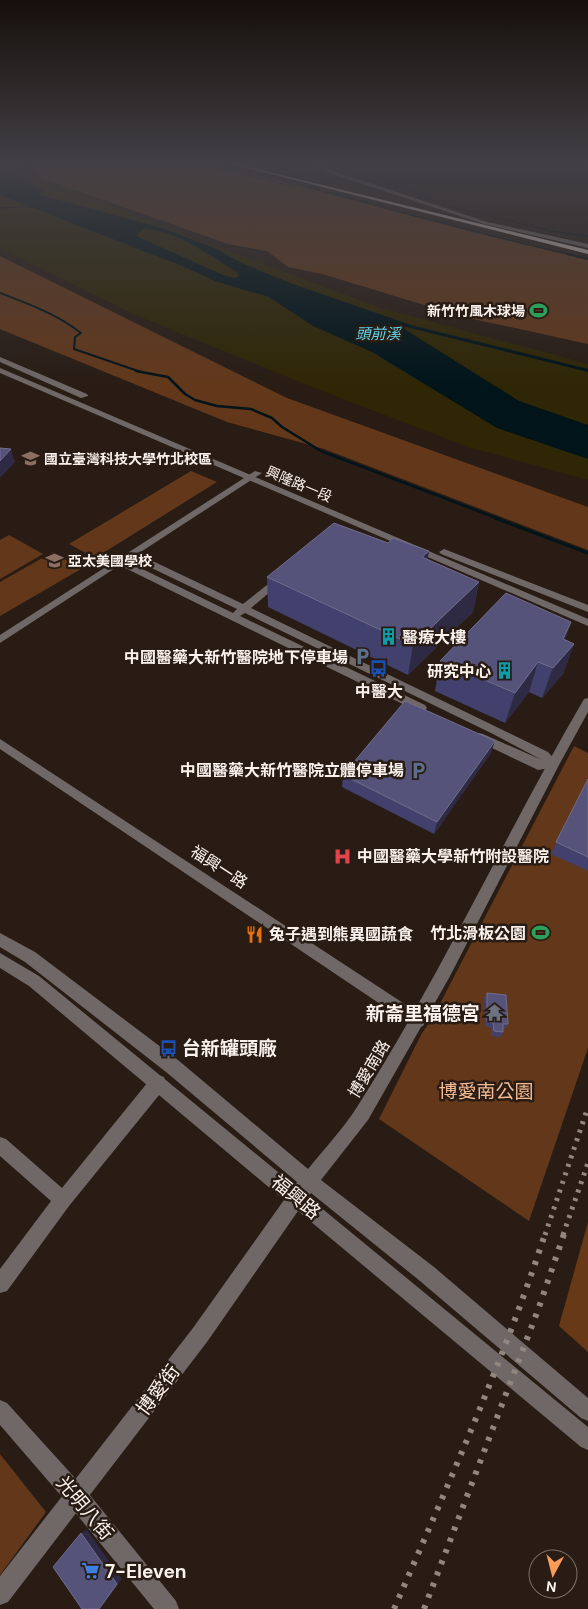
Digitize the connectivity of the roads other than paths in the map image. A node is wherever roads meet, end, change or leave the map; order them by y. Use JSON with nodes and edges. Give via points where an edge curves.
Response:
{"nodes":[{"id":1,"x":538,"y":238,"type":"edge"},
{"id":2,"x":542,"y":238,"type":"edge"},
{"id":3,"x":545,"y":238,"type":"edge"},
{"id":4,"x":588,"y":249,"type":"edge"},
{"id":5,"x":1,"y":360,"type":"edge"},
{"id":6,"x":0,"y":370,"type":"edge"},
{"id":7,"x":254,"y":476,"type":"junction"},
{"id":8,"x":126,"y":557,"type":"junction"},
{"id":9,"x":288,"y":572,"type":"edge"},
{"id":10,"x":243,"y":609,"type":"junction"},
{"id":11,"x":588,"y":609,"type":"edge"},
{"id":12,"x":233,"y":617,"type":"junction"},
{"id":13,"x":588,"y":623,"type":"edge"},
{"id":14,"x":0,"y":640,"type":"edge"},
{"id":15,"x":588,"y":702,"type":"edge"},
{"id":16,"x":432,"y":714,"type":"edge"},
{"id":17,"x":468,"y":731,"type":"edge"},
{"id":18,"x":0,"y":743,"type":"edge"},
{"id":19,"x":553,"y":764,"type":"junction"},
{"id":20,"x":0,"y":939,"type":"edge"},
{"id":21,"x":0,"y":960,"type":"edge"},
{"id":22,"x":418,"y":1021,"type":"junction"},
{"id":23,"x":158,"y":1082,"type":"junction"},
{"id":24,"x":0,"y":1145,"type":"edge"},
{"id":25,"x":310,"y":1182,"type":"junction"},
{"id":26,"x":296,"y":1198,"type":"junction"},
{"id":27,"x":63,"y":1200,"type":"junction"},
{"id":28,"x":0,"y":1284,"type":"edge"},
{"id":29,"x":0,"y":1410,"type":"edge"},
{"id":30,"x":588,"y":1411,"type":"edge"},
{"id":31,"x":588,"y":1440,"type":"edge"},
{"id":32,"x":77,"y":1497,"type":"junction"},
{"id":33,"x":0,"y":1594,"type":"edge"},
{"id":34,"x":168,"y":1609,"type":"edge"}],
"edges":[{"from":1,"to":4,"type":"highway"},
{"from":2,"to":4,"type":"highway"},
{"from":3,"to":4,"type":"street"},
{"from":5,"to":7,"type":"street","name":"興隆路一段"},
{"from":6,"to":7,"type":"street","name":"興隆路一段"},
{"from":7,"to":8,"type":"street"},
{"from":7,"to":11,"type":"street","name":"興隆路一段"},
{"from":7,"to":13,"type":"street","name":"興隆路一段","via":[[348,524]]},
{"from":8,"to":10,"type":"street","via":[[139,558]]},
{"from":8,"to":12,"type":"street","via":[[128,566]]},
{"from":8,"to":14,"type":"street"},
{"from":9,"to":10,"type":"street"},
{"from":10,"to":12,"type":"street"},
{"from":10,"to":19,"type":"street","via":[[544,755]]},
{"from":12,"to":16,"type":"street"},
{"from":15,"to":19,"type":"street","name":"博愛南路"},
{"from":17,"to":19,"type":"street","via":[[538,765]]},
{"from":18,"to":22,"type":"street","name":"福興一路"},
{"from":19,"to":22,"type":"street","name":"博愛南路"},
{"from":20,"to":25,"type":"street","name":"福興路","via":[[30,957],[172,1066]]},
{"from":21,"to":23,"type":"street","name":"福興路","via":[[34,981]]},
{"from":22,"to":25,"type":"street","name":"博愛南路","via":[[362,1114]]},
{"from":23,"to":26,"type":"street","name":"福興路"},
{"from":23,"to":27,"type":"street"},
{"from":24,"to":27,"type":"street"},
{"from":25,"to":26,"type":"street","name":"博愛街"},
{"from":25,"to":30,"type":"street","name":"福興路","via":[[427,1274]]},
{"from":26,"to":31,"type":"street","name":"福興路"},
{"from":26,"to":32,"type":"street","name":"博愛街","via":[[200,1335]]},
{"from":27,"to":28,"type":"street"},
{"from":29,"to":32,"type":"street","name":"光明八街"},
{"from":32,"to":33,"type":"street","name":"博愛街"},
{"from":32,"to":34,"type":"street","name":"光明八街"}]}
